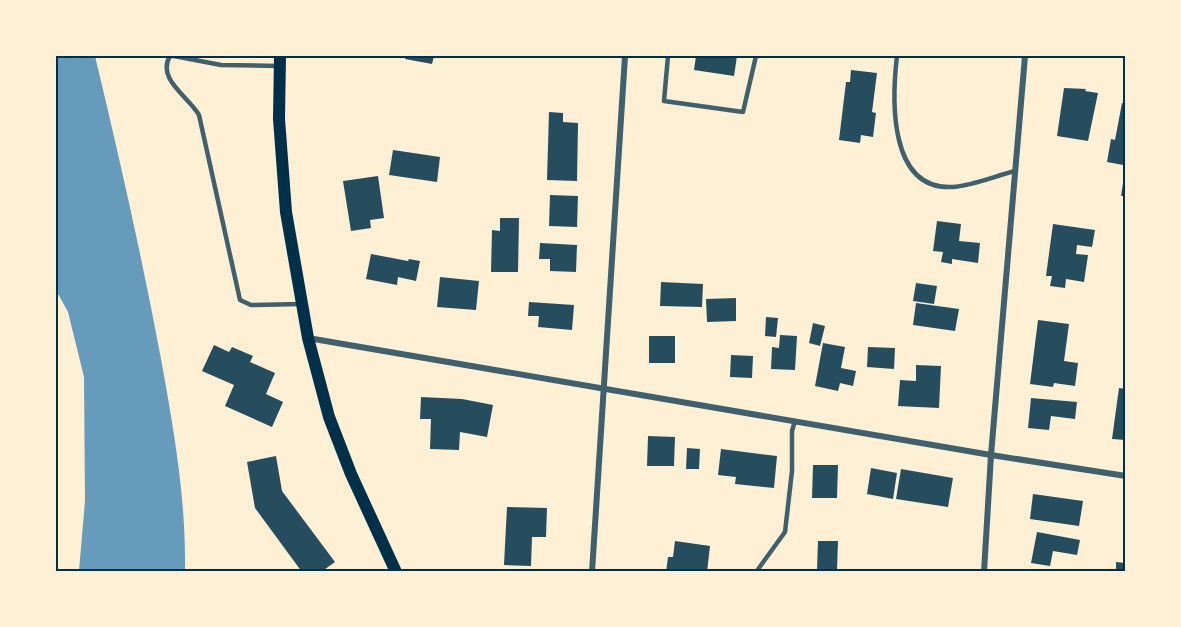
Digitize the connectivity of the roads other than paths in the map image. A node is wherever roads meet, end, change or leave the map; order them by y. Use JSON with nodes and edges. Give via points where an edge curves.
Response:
{"nodes":[{"id":1,"x":173,"y":56,"type":"edge"},
{"id":2,"x":626,"y":56,"type":"edge"},
{"id":3,"x":668,"y":56,"type":"edge"},
{"id":4,"x":756,"y":56,"type":"edge"},
{"id":5,"x":897,"y":56,"type":"edge"},
{"id":6,"x":1025,"y":56,"type":"edge"},
{"id":7,"x":280,"y":61,"type":"edge"},
{"id":8,"x":1015,"y":171,"type":"junction"},
{"id":9,"x":302,"y":304,"type":"junction"},
{"id":10,"x":308,"y":338,"type":"junction"},
{"id":11,"x":602,"y":387,"type":"junction"},
{"id":12,"x":795,"y":421,"type":"junction"},
{"id":13,"x":991,"y":455,"type":"junction"},
{"id":14,"x":1125,"y":476,"type":"edge"},
{"id":15,"x":396,"y":572,"type":"edge"},
{"id":16,"x":592,"y":572,"type":"edge"},
{"id":17,"x":756,"y":572,"type":"edge"},
{"id":18,"x":984,"y":572,"type":"edge"}],
"edges":[{"from":1,"to":7,"type":"lane","via":[[221,65]]},
{"from":1,"to":9,"type":"lane","via":[[166,68],[169,80],[199,115],[240,300],[251,305]]},
{"from":2,"to":11,"type":"street"},
{"from":3,"to":4,"type":"lane","via":[[664,101],[743,112]]},
{"from":5,"to":8,"type":"lane","via":[[894,116],[902,151],[914,173],[931,183],[951,187]]},
{"from":6,"to":8,"type":"street"},
{"from":7,"to":9,"type":"main road","via":[[279,119],[286,212]]},
{"from":8,"to":13,"type":"street"},
{"from":9,"to":10,"type":"main road"},
{"from":10,"to":11,"type":"street"},
{"from":10,"to":15,"type":"main road","via":[[329,417]]},
{"from":11,"to":12,"type":"street"},
{"from":11,"to":16,"type":"street"},
{"from":12,"to":13,"type":"street"},
{"from":12,"to":17,"type":"lane","via":[[785,532]]},
{"from":13,"to":14,"type":"street"},
{"from":13,"to":18,"type":"street"}]}
